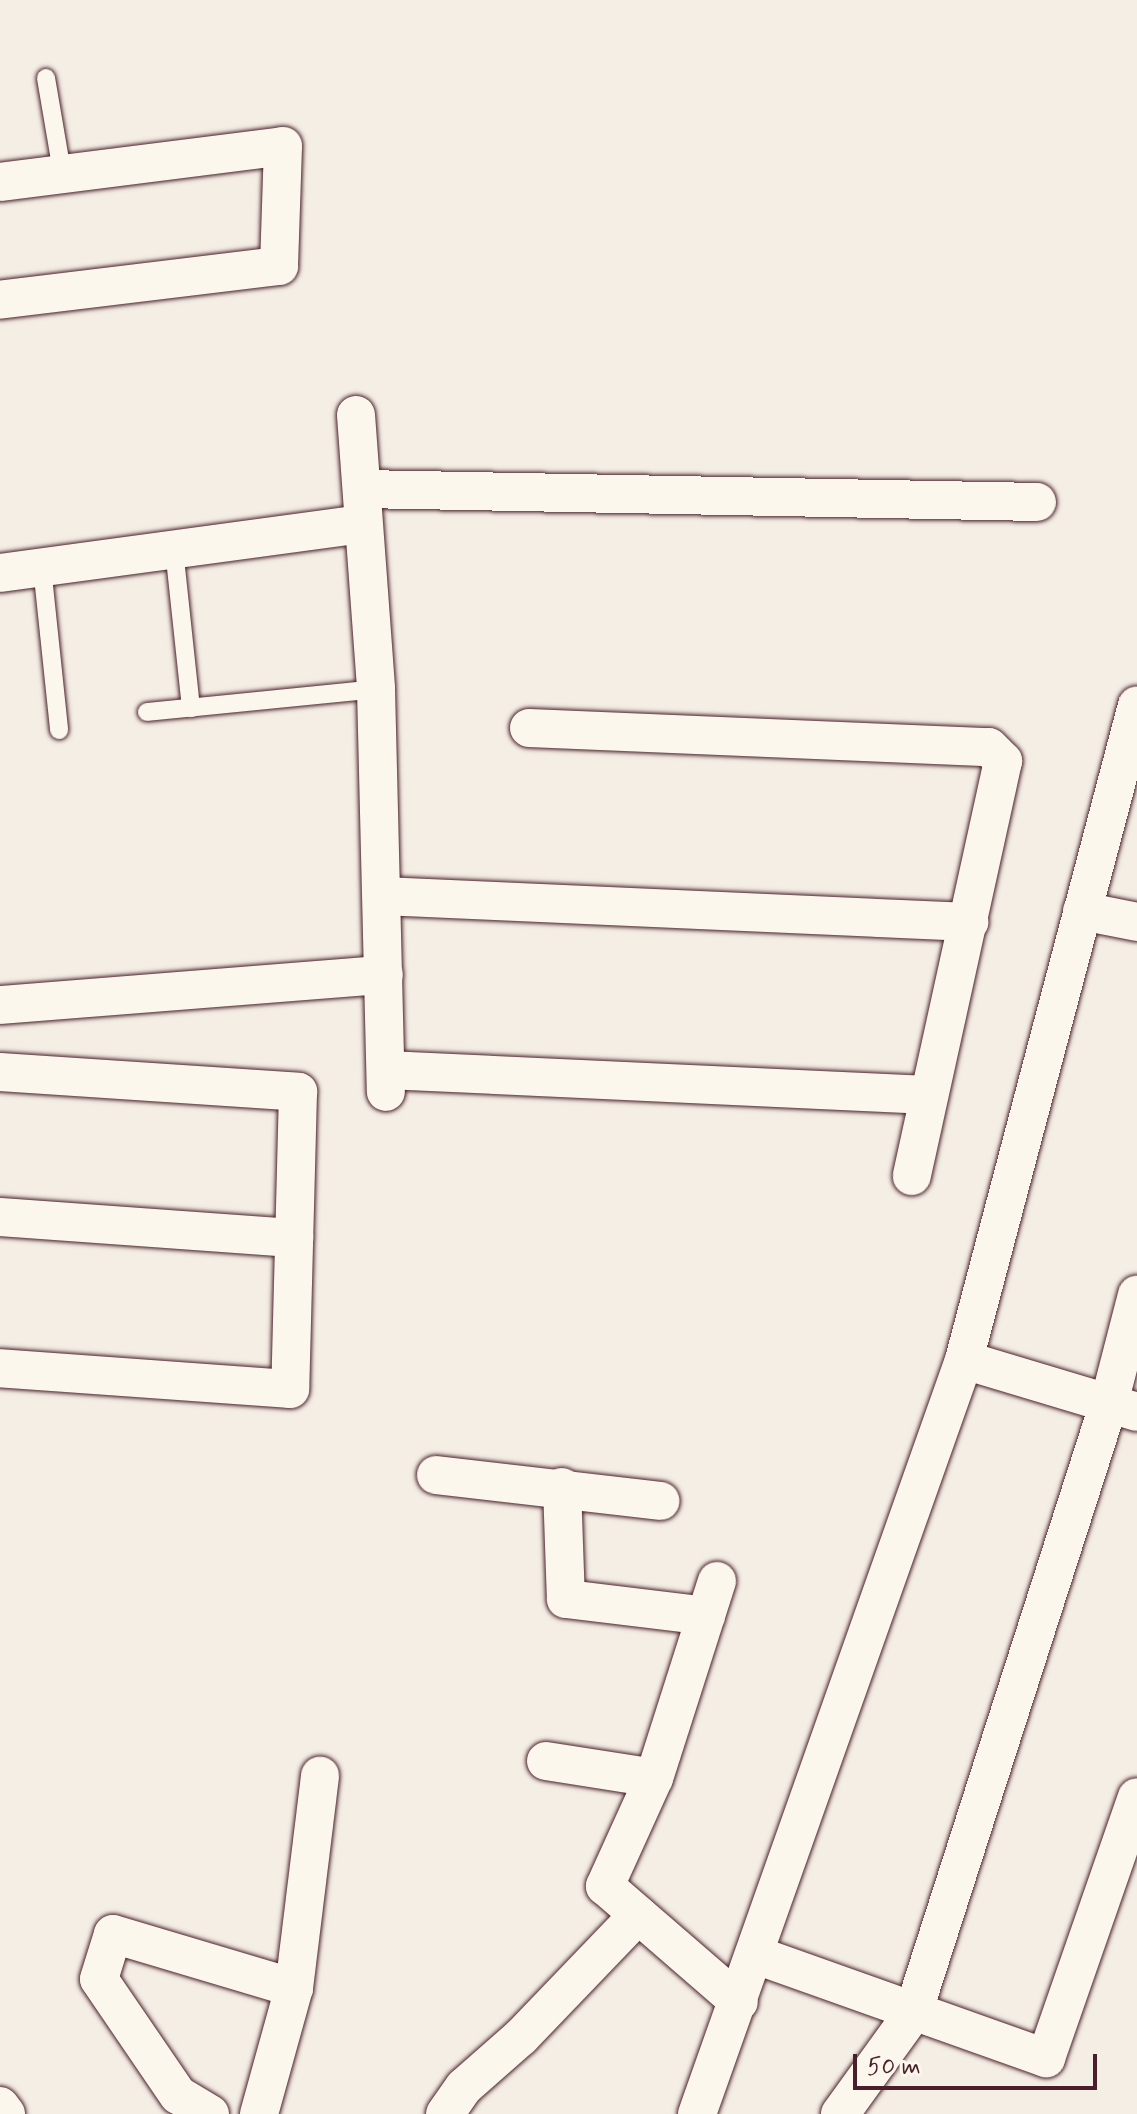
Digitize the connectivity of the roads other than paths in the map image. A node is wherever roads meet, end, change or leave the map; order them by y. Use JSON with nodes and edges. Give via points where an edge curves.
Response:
{"nodes":[{"id":1,"x":46,"y":78,"type":"dead end"},
{"id":2,"x":62,"y":172,"type":"junction"},
{"id":3,"x":0,"y":182,"type":"edge"},
{"id":4,"x":0,"y":300,"type":"edge"},
{"id":5,"x":356,"y":415,"type":"dead end"},
{"id":6,"x":1037,"y":502,"type":"dead end"},
{"id":7,"x":361,"y":506,"type":"junction"},
{"id":8,"x":174,"y":549,"type":"junction"},
{"id":9,"x":42,"y":567,"type":"junction"},
{"id":10,"x":0,"y":573,"type":"edge"},
{"id":11,"x":376,"y":689,"type":"junction"},
{"id":12,"x":1137,"y":705,"type":"edge"},
{"id":13,"x":191,"y":708,"type":"junction"},
{"id":14,"x":147,"y":712,"type":"dead end"},
{"id":15,"x":529,"y":728,"type":"dead end"},
{"id":16,"x":59,"y":730,"type":"dead end"},
{"id":17,"x":382,"y":896,"type":"junction"},
{"id":18,"x":1082,"y":911,"type":"junction"},
{"id":19,"x":969,"y":922,"type":"junction"},
{"id":20,"x":1137,"y":922,"type":"edge"},
{"id":21,"x":384,"y":975,"type":"junction"},
{"id":22,"x":0,"y":1005,"type":"edge"},
{"id":23,"x":0,"y":1072,"type":"edge"},
{"id":24,"x":928,"y":1095,"type":"junction"},
{"id":25,"x":912,"y":1176,"type":"dead end"},
{"id":26,"x":0,"y":1217,"type":"edge"},
{"id":27,"x":294,"y":1238,"type":"junction"},
{"id":28,"x":1137,"y":1295,"type":"edge"},
{"id":29,"x":964,"y":1360,"type":"junction"},
{"id":30,"x":0,"y":1368,"type":"edge"},
{"id":31,"x":1123,"y":1407,"type":"edge"},
{"id":32,"x":436,"y":1475,"type":"dead end"},
{"id":33,"x":562,"y":1487,"type":"junction"},
{"id":34,"x":660,"y":1501,"type":"dead end"},
{"id":35,"x":546,"y":1761,"type":"dead end"},
{"id":36,"x":320,"y":1776,"type":"dead end"},
{"id":37,"x":654,"y":1778,"type":"junction"},
{"id":38,"x":1136,"y":1803,"type":"edge"},
{"id":39,"x":638,"y":1915,"type":"junction"},
{"id":40,"x":756,"y":1955,"type":"junction"},
{"id":41,"x":294,"y":1988,"type":"junction"},
{"id":42,"x":739,"y":2002,"type":"junction"},
{"id":43,"x":913,"y":2013,"type":"junction"},
{"id":44,"x":0,"y":2106,"type":"edge"},
{"id":45,"x":6,"y":2114,"type":"edge"},
{"id":46,"x":210,"y":2114,"type":"edge"},
{"id":47,"x":259,"y":2114,"type":"edge"},
{"id":48,"x":445,"y":2114,"type":"edge"},
{"id":49,"x":697,"y":2114,"type":"edge"},
{"id":50,"x":840,"y":2114,"type":"edge"}],
"edges":[{"from":1,"to":2,"type":"lane"},
{"from":2,"to":3,"type":"street"},
{"from":2,"to":4,"type":"street","via":[[283,146],[279,266]]},
{"from":5,"to":7,"type":"street"},
{"from":6,"to":7,"type":"street"},
{"from":7,"to":8,"type":"street"},
{"from":7,"to":11,"type":"street"},
{"from":8,"to":9,"type":"street"},
{"from":8,"to":13,"type":"lane"},
{"from":9,"to":10,"type":"street"},
{"from":9,"to":16,"type":"lane"},
{"from":11,"to":13,"type":"lane"},
{"from":11,"to":17,"type":"street"},
{"from":12,"to":18,"type":"street"},
{"from":13,"to":14,"type":"lane"},
{"from":15,"to":19,"type":"street","via":[[989,747],[1003,761],[1003,777]]},
{"from":17,"to":19,"type":"street"},
{"from":17,"to":21,"type":"street"},
{"from":18,"to":20,"type":"street"},
{"from":18,"to":29,"type":"street"},
{"from":19,"to":24,"type":"street"},
{"from":21,"to":22,"type":"street"},
{"from":21,"to":24,"type":"street","via":[[386,1081]]},
{"from":23,"to":27,"type":"street","via":[[298,1092]]},
{"from":24,"to":25,"type":"street"},
{"from":26,"to":27,"type":"street"},
{"from":27,"to":30,"type":"street","via":[[290,1389]]},
{"from":28,"to":31,"type":"street"},
{"from":29,"to":31,"type":"street"},
{"from":29,"to":40,"type":"street"},
{"from":31,"to":43,"type":"street"},
{"from":32,"to":33,"type":"street"},
{"from":33,"to":34,"type":"street"},
{"from":33,"to":37,"type":"street","via":[[566,1599],[712,1599]]},
{"from":35,"to":37,"type":"street"},
{"from":36,"to":41,"type":"street"},
{"from":37,"to":39,"type":"street","via":[[605,1886]]},
{"from":38,"to":43,"type":"street","via":[[1046,2058]]},
{"from":39,"to":42,"type":"street"},
{"from":39,"to":48,"type":"street","via":[[521,2037],[464,2087]]},
{"from":40,"to":42,"type":"street"},
{"from":40,"to":43,"type":"street"},
{"from":41,"to":46,"type":"street","via":[[113,1934],[99,1979],[178,2095]]},
{"from":41,"to":47,"type":"street"},
{"from":42,"to":49,"type":"street"},
{"from":43,"to":50,"type":"street"},
{"from":44,"to":45,"type":"street"}]}
